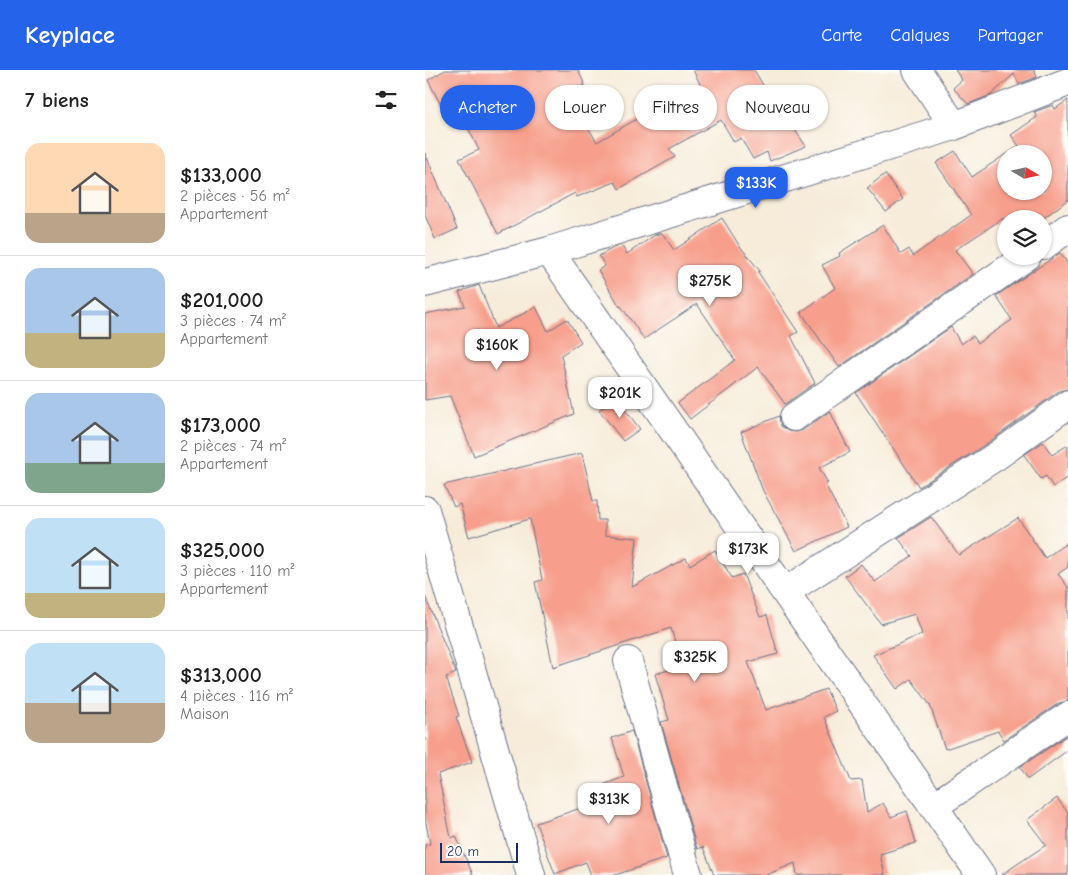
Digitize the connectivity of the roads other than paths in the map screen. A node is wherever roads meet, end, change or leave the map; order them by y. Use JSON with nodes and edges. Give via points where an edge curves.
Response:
{"nodes":[{"id":1,"x":917,"y":70,"type":"edge"},
{"id":2,"x":1068,"y":82,"type":"edge"},
{"id":3,"x":954,"y":126,"type":"junction"},
{"id":4,"x":1068,"y":228,"type":"edge"},
{"id":5,"x":1052,"y":239,"type":"edge"},
{"id":6,"x":549,"y":251,"type":"junction"},
{"id":7,"x":1014,"y":265,"type":"edge"},
{"id":8,"x":426,"y":279,"type":"edge"},
{"id":9,"x":1068,"y":404,"type":"edge"},
{"id":10,"x":794,"y":417,"type":"dead end"},
{"id":11,"x":425,"y":510,"type":"edge"},
{"id":12,"x":785,"y":592,"type":"junction"},
{"id":13,"x":628,"y":661,"type":"dead end"},
{"id":14,"x":1068,"y":716,"type":"edge"},
{"id":15,"x":934,"y":806,"type":"junction"},
{"id":16,"x":531,"y":875,"type":"edge"},
{"id":17,"x":689,"y":875,"type":"edge"},
{"id":18,"x":981,"y":875,"type":"edge"}],
"edges":[{"from":1,"to":3,"type":"street"},
{"from":2,"to":3,"type":"street"},
{"from":3,"to":6,"type":"street"},
{"from":4,"to":5,"type":"street"},
{"from":6,"to":8,"type":"street"},
{"from":6,"to":12,"type":"street"},
{"from":7,"to":10,"type":"street"},
{"from":9,"to":12,"type":"street","via":[[998,455]]},
{"from":11,"to":16,"type":"street"},
{"from":12,"to":15,"type":"street"},
{"from":13,"to":17,"type":"street"},
{"from":14,"to":15,"type":"street"},
{"from":15,"to":18,"type":"street"}]}
